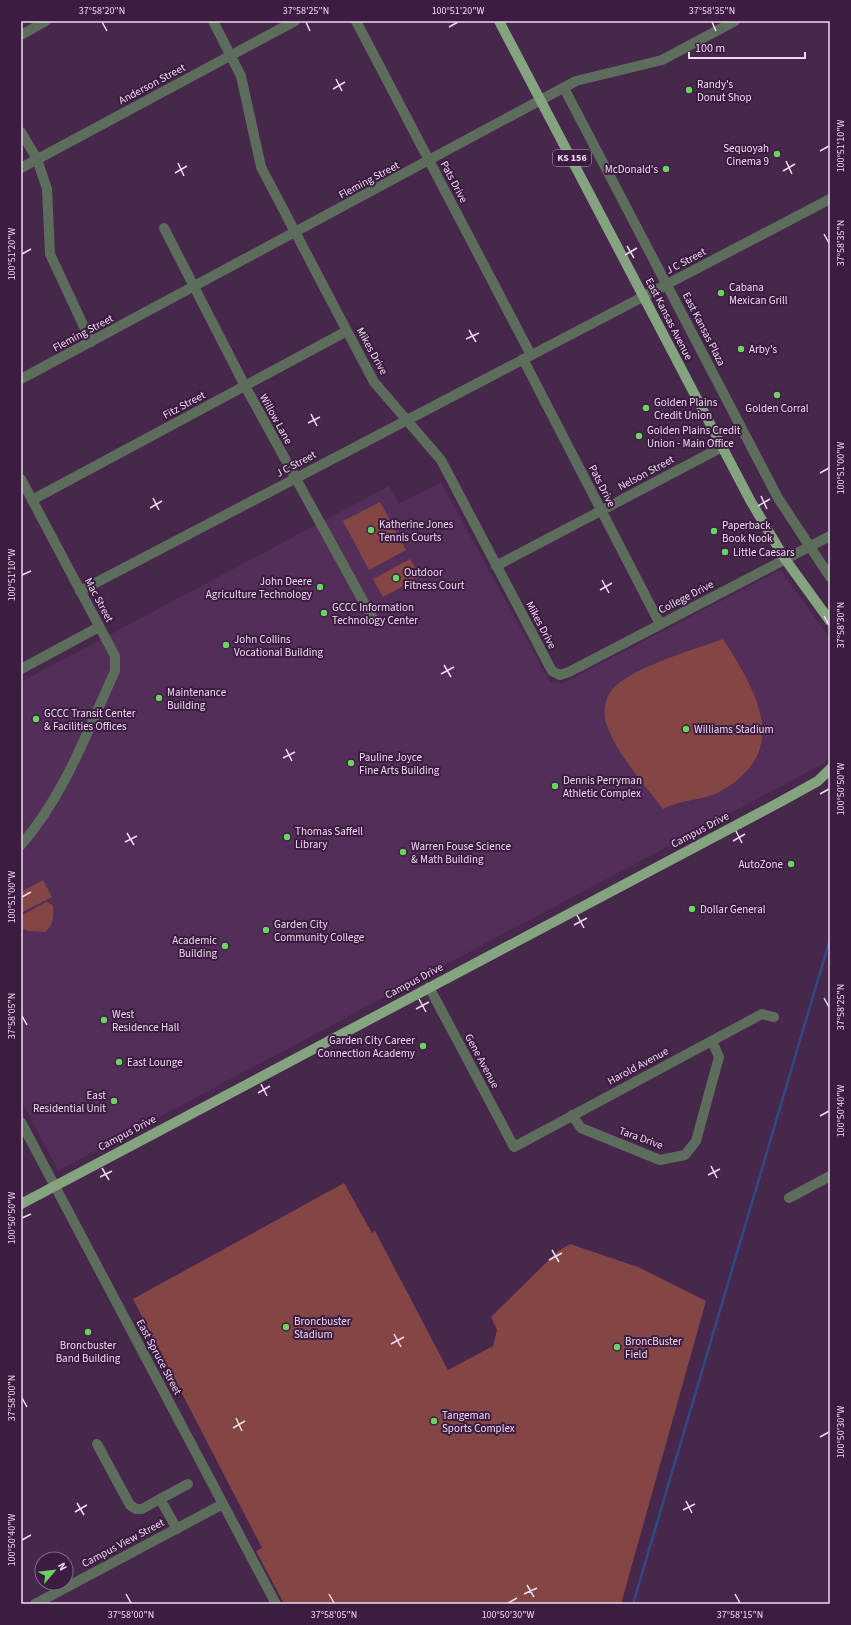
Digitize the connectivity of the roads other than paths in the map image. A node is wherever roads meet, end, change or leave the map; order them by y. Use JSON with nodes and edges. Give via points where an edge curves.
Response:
{"nodes":[{"id":1,"x":46,"y":21,"type":"edge"},
{"id":2,"x":213,"y":21,"type":"edge"},
{"id":3,"x":295,"y":21,"type":"edge"},
{"id":4,"x":356,"y":21,"type":"edge"},
{"id":5,"x":499,"y":21,"type":"edge"},
{"id":6,"x":735,"y":21,"type":"edge"},
{"id":7,"x":21,"y":34,"type":"edge"},
{"id":8,"x":231,"y":55,"type":"junction"},
{"id":9,"x":564,"y":88,"type":"junction"},
{"id":10,"x":542,"y":101,"type":"junction"},
{"id":11,"x":21,"y":132,"type":"edge"},
{"id":12,"x":36,"y":159,"type":"junction"},
{"id":13,"x":430,"y":161,"type":"junction"},
{"id":14,"x":21,"y":168,"type":"edge"},
{"id":15,"x":830,"y":199,"type":"edge"},
{"id":16,"x":164,"y":228,"type":"dead end"},
{"id":17,"x":296,"y":232,"type":"junction"},
{"id":18,"x":668,"y":284,"type":"junction"},
{"id":19,"x":193,"y":288,"type":"junction"},
{"id":20,"x":644,"y":295,"type":"junction"},
{"id":21,"x":347,"y":331,"type":"junction"},
{"id":22,"x":91,"y":342,"type":"junction"},
{"id":23,"x":527,"y":357,"type":"junction"},
{"id":24,"x":21,"y":380,"type":"edge"},
{"id":25,"x":245,"y":386,"type":"junction"},
{"id":26,"x":406,"y":420,"type":"junction"},
{"id":27,"x":722,"y":447,"type":"junction"},
{"id":28,"x":21,"y":479,"type":"edge"},
{"id":29,"x":295,"y":479,"type":"junction"},
{"id":30,"x":32,"y":500,"type":"junction"},
{"id":31,"x":601,"y":510,"type":"junction"},
{"id":32,"x":830,"y":536,"type":"edge"},
{"id":33,"x":809,"y":547,"type":"junction"},
{"id":34,"x":785,"y":559,"type":"junction"},
{"id":35,"x":496,"y":566,"type":"junction"},
{"id":36,"x":830,"y":577,"type":"edge"},
{"id":37,"x":80,"y":591,"type":"junction"},
{"id":38,"x":373,"y":619,"type":"dead end"},
{"id":39,"x":830,"y":621,"type":"edge"},
{"id":40,"x":660,"y":624,"type":"junction"},
{"id":41,"x":99,"y":627,"type":"junction"},
{"id":42,"x":21,"y":669,"type":"edge"},
{"id":43,"x":552,"y":671,"type":"joint"},
{"id":44,"x":830,"y":769,"type":"edge"},
{"id":45,"x":818,"y":781,"type":"junction"},
{"id":46,"x":830,"y":781,"type":"edge"},
{"id":47,"x":21,"y":846,"type":"edge"},
{"id":48,"x":429,"y":987,"type":"junction"},
{"id":49,"x":774,"y":1017,"type":"dead end"},
{"id":50,"x":712,"y":1040,"type":"junction"},
{"id":51,"x":572,"y":1115,"type":"junction"},
{"id":52,"x":21,"y":1122,"type":"edge"},
{"id":53,"x":514,"y":1147,"type":"joint"},
{"id":54,"x":830,"y":1176,"type":"edge"},
{"id":55,"x":55,"y":1186,"type":"junction"},
{"id":56,"x":789,"y":1198,"type":"dead end"},
{"id":57,"x":21,"y":1204,"type":"edge"},
{"id":58,"x":97,"y":1444,"type":"dead end"},
{"id":59,"x":188,"y":1484,"type":"dead end"},
{"id":60,"x":160,"y":1499,"type":"junction"},
{"id":61,"x":223,"y":1504,"type":"junction"},
{"id":62,"x":177,"y":1529,"type":"junction"},
{"id":63,"x":41,"y":1602,"type":"edge"},
{"id":64,"x":276,"y":1604,"type":"edge"}],
"edges":[{"from":1,"to":7,"type":"street"},
{"from":2,"to":8,"type":"street","name":"Mikes Drive"},
{"from":3,"to":8,"type":"street","name":"Anderson Street"},
{"from":4,"to":13,"type":"street","name":"Pats Drive"},
{"from":5,"to":10,"type":"main road","name":"East Kansas Avenue","number":"KS 156"},
{"from":6,"to":9,"type":"street","name":"Fleming Street","via":[[662,60],[576,81]]},
{"from":8,"to":12,"type":"street","name":"Anderson Street"},
{"from":8,"to":17,"type":"street","name":"Mikes Drive","via":[[241,76],[261,167]]},
{"from":9,"to":10,"type":"street","name":"Fleming Street"},
{"from":9,"to":18,"type":"street","name":"East Kansas Plaza"},
{"from":10,"to":13,"type":"street","name":"Fleming Street"},
{"from":10,"to":20,"type":"main road","name":"East Kansas Avenue","number":"KS 156"},
{"from":11,"to":12,"type":"street"},
{"from":12,"to":14,"type":"street","name":"Anderson Street"},
{"from":12,"to":22,"type":"street","via":[[47,189],[50,254]]},
{"from":13,"to":17,"type":"street","name":"Fleming Street"},
{"from":13,"to":23,"type":"street","name":"Pats Drive"},
{"from":15,"to":18,"type":"street","name":"J C Street"},
{"from":16,"to":19,"type":"street","name":"Willow Lane"},
{"from":17,"to":19,"type":"street","name":"Fleming Street"},
{"from":17,"to":21,"type":"street","name":"Mikes Drive"},
{"from":18,"to":20,"type":"street","name":"J C Street"},
{"from":18,"to":33,"type":"street","name":"East Kansas Plaza","via":[[778,498]]},
{"from":19,"to":22,"type":"street","name":"Fleming Street"},
{"from":19,"to":25,"type":"street","name":"Willow Lane"},
{"from":20,"to":23,"type":"street","name":"J C Street"},
{"from":20,"to":27,"type":"main road","name":"East Kansas Avenue","number":"KS 156"},
{"from":21,"to":25,"type":"street","name":"Fitz Street"},
{"from":21,"to":26,"type":"street","name":"Mikes Drive","via":[[374,382]]},
{"from":22,"to":24,"type":"street","name":"Fleming Street"},
{"from":23,"to":26,"type":"street","name":"J C Street"},
{"from":23,"to":31,"type":"street","name":"Pats Drive"},
{"from":25,"to":29,"type":"street","name":"Willow Lane"},
{"from":25,"to":30,"type":"street","name":"Fitz Street"},
{"from":26,"to":29,"type":"street","name":"J C Street"},
{"from":26,"to":35,"type":"street","name":"Mikes Drive","via":[[441,460]]},
{"from":27,"to":31,"type":"street","name":"Nelson Street"},
{"from":27,"to":34,"type":"main road","name":"East Kansas Avenue","number":"KS 156","via":[[756,512]]},
{"from":28,"to":30,"type":"street","name":"Mac Street"},
{"from":29,"to":37,"type":"street","name":"J C Street"},
{"from":29,"to":38,"type":"street","name":"Willow Lane"},
{"from":30,"to":37,"type":"street","name":"Mac Street"},
{"from":31,"to":35,"type":"street","name":"Nelson Street"},
{"from":31,"to":40,"type":"street","name":"Pats Drive"},
{"from":32,"to":33,"type":"street","name":"College Drive"},
{"from":33,"to":34,"type":"street","name":"College Drive"},
{"from":33,"to":36,"type":"street","name":"East Kansas Plaza"},
{"from":34,"to":39,"type":"main road","name":"East Kansas Avenue","number":"KS 156"},
{"from":34,"to":40,"type":"street","name":"College Drive"},
{"from":35,"to":43,"type":"street","name":"Mikes Drive"},
{"from":37,"to":41,"type":"street","name":"Mac Street"},
{"from":40,"to":43,"type":"street","name":"College Drive","via":[[569,672],[560,675]]},
{"from":41,"to":42,"type":"street"},
{"from":41,"to":47,"type":"street","name":"Mac Street","via":[[115,656],[115,671],[74,761],[47,809]]},
{"from":44,"to":45,"type":"main road","name":"Campus Drive"},
{"from":45,"to":46,"type":"main road","name":"Campus Drive"},
{"from":45,"to":48,"type":"main road","name":"Campus Drive"},
{"from":48,"to":53,"type":"street","name":"Gene Avenue"},
{"from":48,"to":55,"type":"main road","name":"Campus Drive"},
{"from":49,"to":50,"type":"street","name":"Harold Avenue","via":[[762,1014]]},
{"from":50,"to":51,"type":"street","name":"Harold Avenue"},
{"from":50,"to":51,"type":"street","name":"Tara Drive","via":[[719,1057],[696,1141],[685,1155],[660,1160],[581,1128]]},
{"from":51,"to":53,"type":"street","name":"Harold Avenue"},
{"from":52,"to":55,"type":"street","name":"East Spruce Street"},
{"from":54,"to":56,"type":"street"},
{"from":55,"to":57,"type":"main road","name":"Campus Drive"},
{"from":55,"to":61,"type":"street","name":"East Spruce Street"},
{"from":58,"to":60,"type":"street","via":[[130,1505],[142,1509]]},
{"from":59,"to":60,"type":"street"},
{"from":60,"to":62,"type":"street"},
{"from":61,"to":62,"type":"street","name":"Campus View Street"},
{"from":61,"to":64,"type":"street","name":"East Spruce Street"},
{"from":62,"to":63,"type":"street","name":"Campus View Street"}]}
